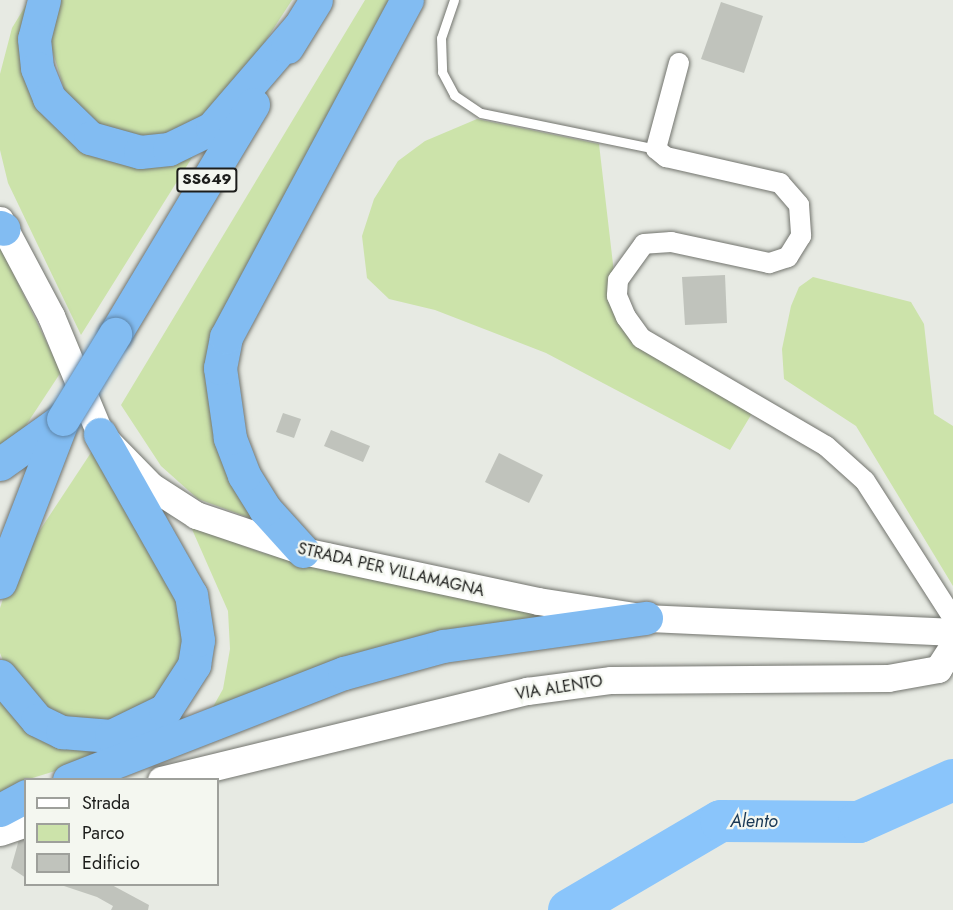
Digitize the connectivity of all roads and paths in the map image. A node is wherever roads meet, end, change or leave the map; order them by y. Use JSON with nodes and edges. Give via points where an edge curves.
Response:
{"nodes":[{"id":1,"x":44,"y":0,"type":"edge"},
{"id":2,"x":407,"y":0,"type":"edge"},
{"id":3,"x":454,"y":0,"type":"edge"},
{"id":4,"x":308,"y":14,"type":"edge"},
{"id":5,"x":679,"y":63,"type":"dead end"},
{"id":6,"x":657,"y":149,"type":"junction"},
{"id":7,"x":1,"y":225,"type":"edge"},
{"id":8,"x":63,"y":419,"type":"junction"},
{"id":9,"x":100,"y":434,"type":"junction"},
{"id":10,"x":0,"y":464,"type":"edge"},
{"id":11,"x":151,"y":486,"type":"junction"},
{"id":12,"x":0,"y":521,"type":"edge"},
{"id":13,"x":303,"y":551,"type":"junction"},
{"id":14,"x":0,"y":582,"type":"edge"},
{"id":15,"x":646,"y":618,"type":"junction"},
{"id":16,"x":953,"y":618,"type":"edge"},
{"id":17,"x":953,"y":632,"type":"edge"},
{"id":18,"x":953,"y":645,"type":"edge"},
{"id":19,"x":0,"y":676,"type":"edge"},
{"id":20,"x":154,"y":748,"type":"junction"},
{"id":21,"x":74,"y":778,"type":"edge"},
{"id":22,"x":169,"y":778,"type":"edge"},
{"id":23,"x":24,"y":797,"type":"edge"},
{"id":24,"x":0,"y":810,"type":"edge"},
{"id":25,"x":24,"y":824,"type":"edge"},
{"id":26,"x":0,"y":832,"type":"edge"}],
"edges":[{"from":1,"to":4,"type":"highway","via":[[34,39],[37,68],[49,98],[90,138],[140,152],[169,149],[212,128]]},
{"from":2,"to":13,"type":"highway","via":[[226,337],[220,368],[230,438],[260,501]]},
{"from":3,"to":6,"type":"lane","via":[[441,38],[442,72],[454,95],[482,113]]},
{"from":4,"to":8,"type":"highway","number":"SS649","bridge":true},
{"from":5,"to":6,"type":"street"},
{"from":6,"to":16,"type":"street","via":[[666,157],[780,183],[799,205],[801,236],[788,257],[769,263],[671,242],[644,244],[618,280],[617,296],[626,317],[641,338],[826,446],[865,481]]},
{"from":7,"to":9,"type":"main road","name":"STRADA PER VILLAMAGNA","via":[[51,316]]},
{"from":8,"to":10,"type":"highway"},
{"from":8,"to":12,"type":"highway","number":"SS649"},
{"from":8,"to":14,"type":"highway"},
{"from":9,"to":11,"type":"main road","name":"STRADA PER VILLAMAGNA"},
{"from":9,"to":19,"type":"highway","via":[[191,595],[198,640],[194,665],[165,710],[111,736],[62,732],[37,720]]},
{"from":11,"to":13,"type":"main road","name":"STRADA PER VILLAMAGNA","via":[[207,519]]},
{"from":11,"to":20,"type":"highway","via":[[199,576],[215,623],[210,676],[196,705]]},
{"from":13,"to":15,"type":"main road","name":"STRADA PER VILLAMAGNA","via":[[436,583]]},
{"from":15,"to":17,"type":"main road","name":"STRADA PER VILLAMAGNA"},
{"from":15,"to":20,"type":"highway","via":[[544,628],[432,649],[333,676]]},
{"from":18,"to":22,"type":"main road","name":"VIA ALENTO","via":[[938,669],[888,678],[611,680],[527,691]]},
{"from":20,"to":21,"type":"highway"},
{"from":23,"to":24,"type":"highway"},
{"from":25,"to":26,"type":"main road"}]}
